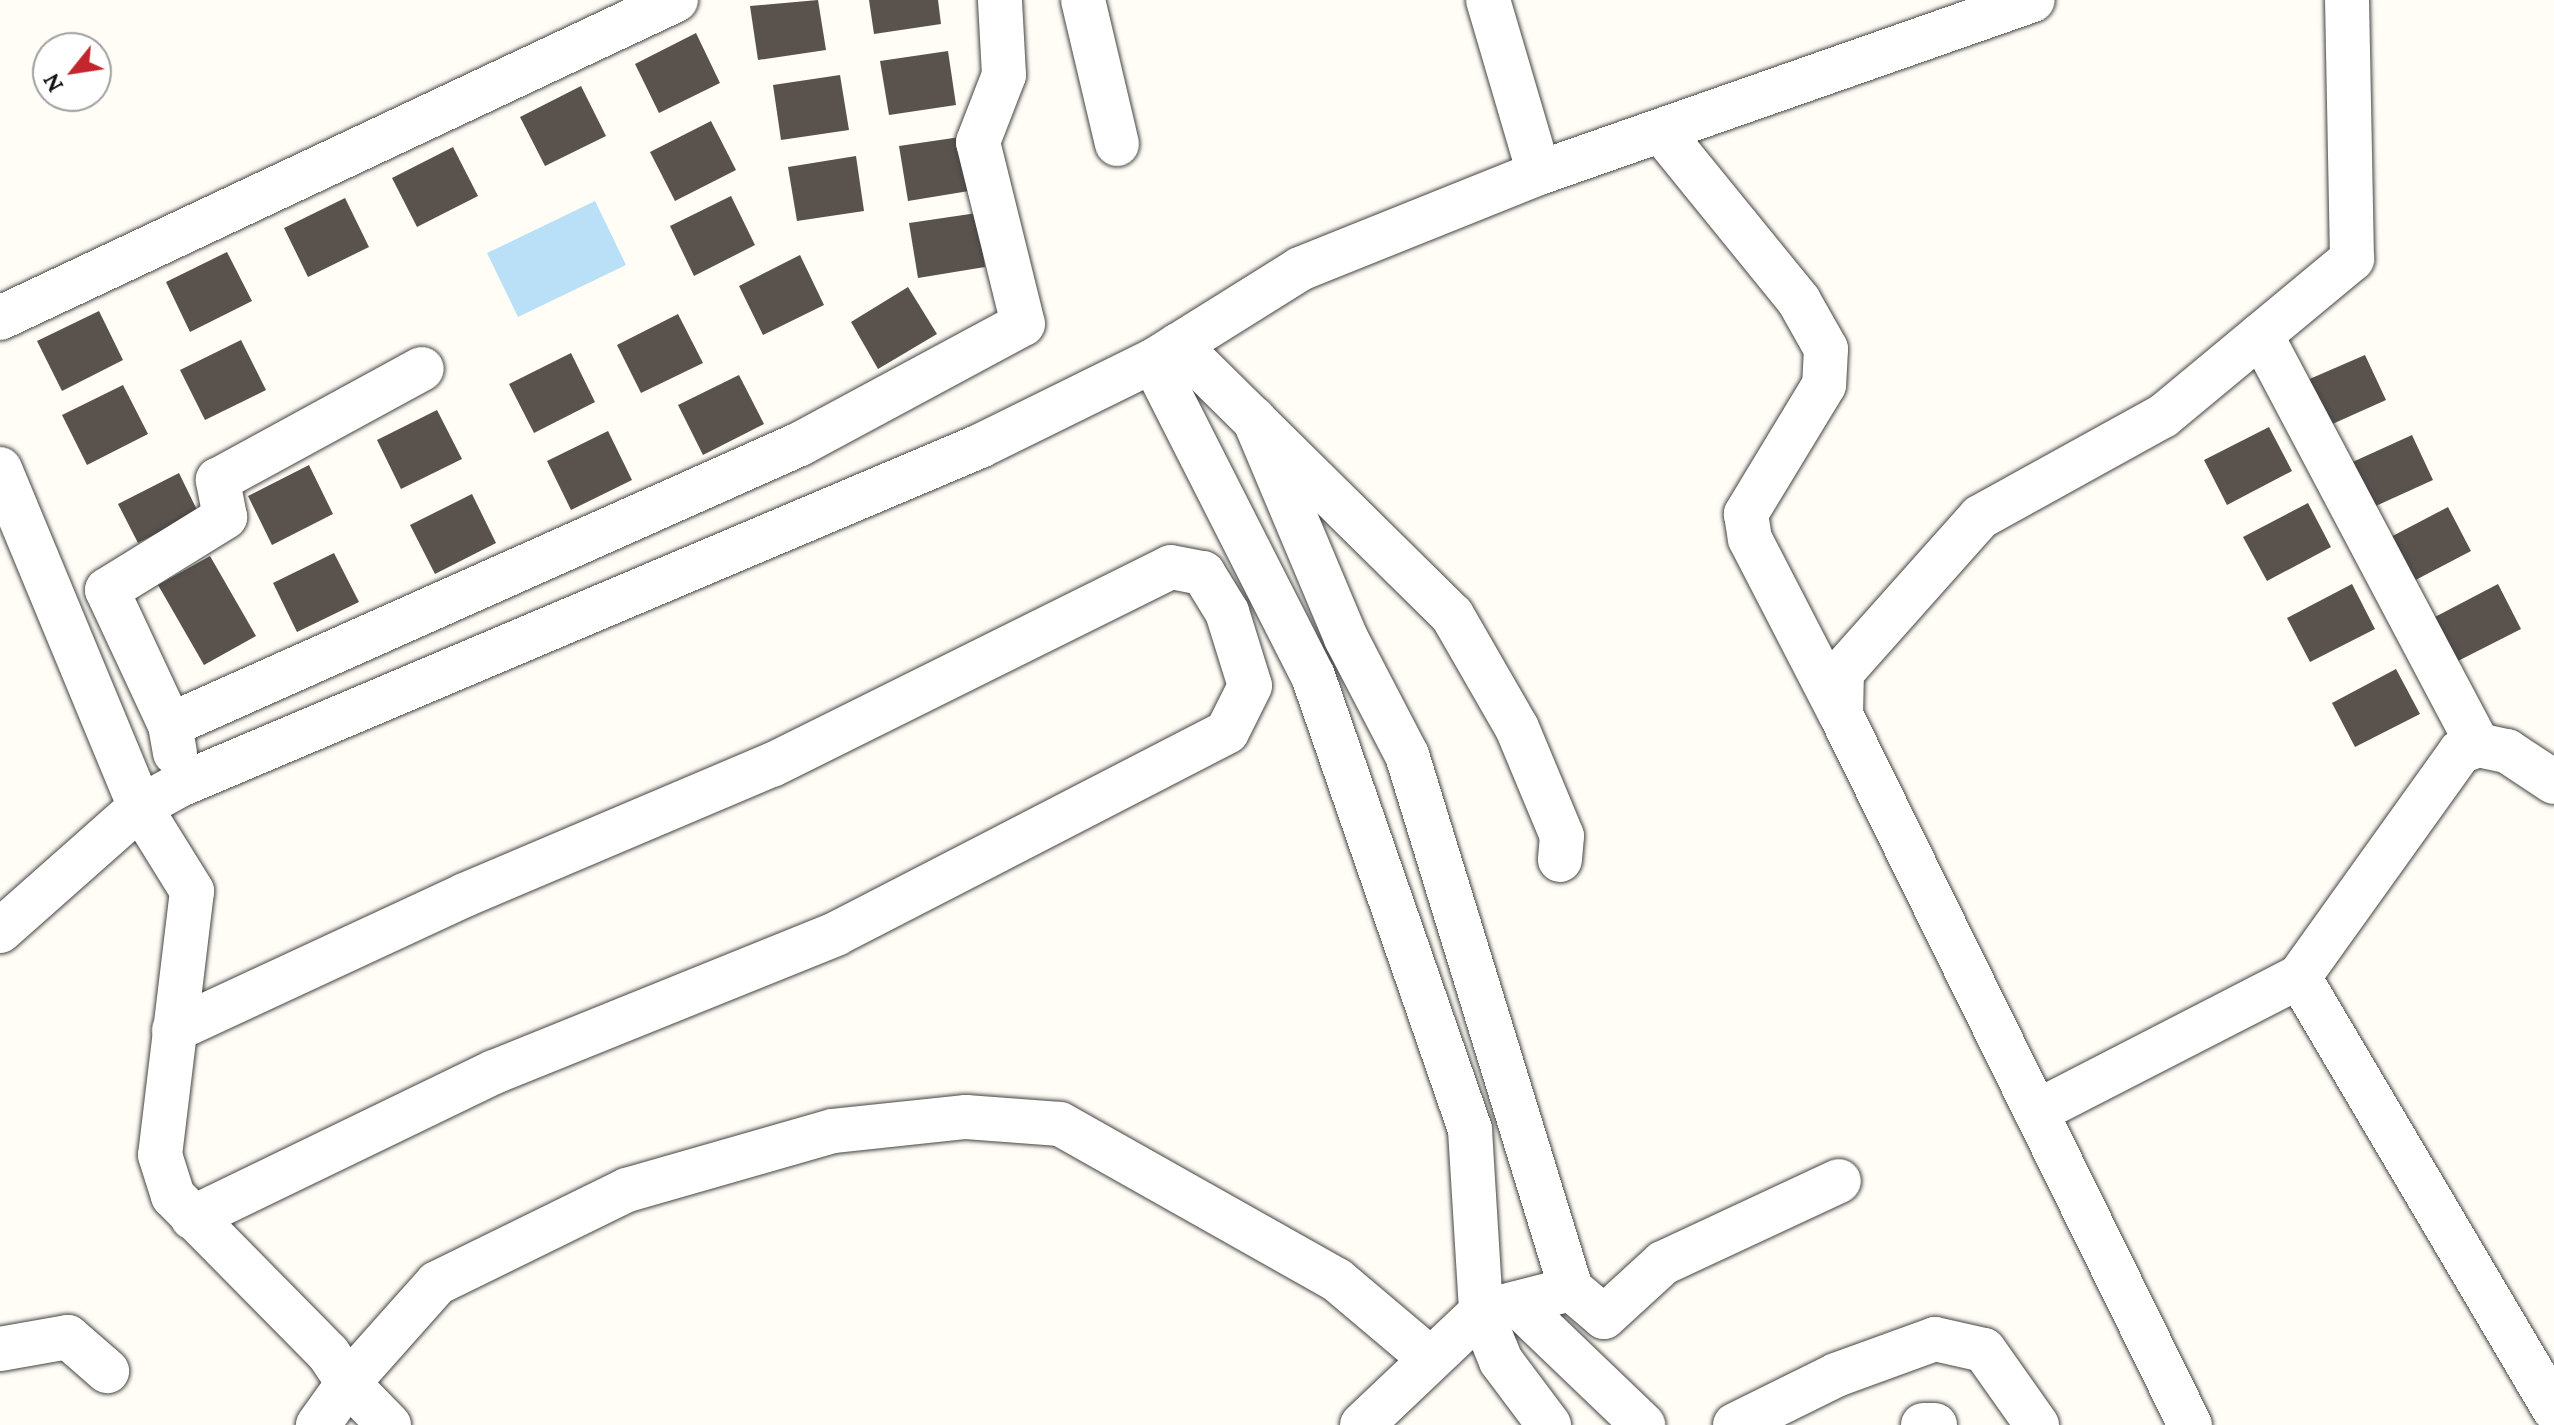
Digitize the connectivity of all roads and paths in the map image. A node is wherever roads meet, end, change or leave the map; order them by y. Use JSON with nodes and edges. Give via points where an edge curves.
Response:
{"nodes":[{"id":1,"x":676,"y":0,"type":"edge"},
{"id":2,"x":1000,"y":0,"type":"edge"},
{"id":3,"x":1083,"y":0,"type":"edge"},
{"id":4,"x":1488,"y":0,"type":"edge"},
{"id":5,"x":2033,"y":0,"type":"edge"},
{"id":6,"x":2347,"y":0,"type":"edge"},
{"id":7,"x":1661,"y":131,"type":"junction"},
{"id":8,"x":1117,"y":144,"type":"dead end"},
{"id":9,"x":1539,"y":173,"type":"junction"},
{"id":10,"x":0,"y":318,"type":"edge"},
{"id":11,"x":2261,"y":335,"type":"junction"},
{"id":12,"x":1165,"y":353,"type":"junction"},
{"id":13,"x":422,"y":369,"type":"dead end"},
{"id":14,"x":1254,"y":419,"type":"junction"},
{"id":15,"x":0,"y":469,"type":"edge"},
{"id":16,"x":1841,"y":715,"type":"junction"},
{"id":17,"x":170,"y":725,"type":"junction"},
{"id":18,"x":2478,"y":745,"type":"junction"},
{"id":19,"x":2554,"y":782,"type":"edge"},
{"id":20,"x":180,"y":785,"type":"junction"},
{"id":21,"x":140,"y":807,"type":"junction"},
{"id":22,"x":1560,"y":860,"type":"dead end"},
{"id":23,"x":0,"y":931,"type":"edge"},
{"id":24,"x":2299,"y":977,"type":"junction"},
{"id":25,"x":174,"y":1030,"type":"junction"},
{"id":26,"x":2036,"y":1112,"type":"junction"},
{"id":27,"x":1839,"y":1181,"type":"dead end"},
{"id":28,"x":192,"y":1218,"type":"junction"},
{"id":29,"x":1571,"y":1289,"type":"junction"},
{"id":30,"x":1499,"y":1308,"type":"junction"},
{"id":31,"x":0,"y":1349,"type":"edge"},
{"id":32,"x":1428,"y":1357,"type":"junction"},
{"id":33,"x":107,"y":1371,"type":"dead end"},
{"id":34,"x":348,"y":1383,"type":"junction"},
{"id":35,"x":2554,"y":1411,"type":"edge"},
{"id":36,"x":318,"y":1425,"type":"edge"},
{"id":37,"x":389,"y":1425,"type":"edge"},
{"id":38,"x":1362,"y":1425,"type":"edge"},
{"id":39,"x":1549,"y":1425,"type":"edge"},
{"id":40,"x":1643,"y":1425,"type":"edge"},
{"id":41,"x":1735,"y":1425,"type":"edge"},
{"id":42,"x":1923,"y":1425,"type":"edge"},
{"id":43,"x":1935,"y":1425,"type":"edge"},
{"id":44,"x":2037,"y":1425,"type":"edge"},
{"id":45,"x":2190,"y":1425,"type":"edge"},
{"id":46,"x":2531,"y":1425,"type":"edge"}],
"edges":[{"from":1,"to":10,"type":"street"},
{"from":2,"to":17,"type":"street","via":[[1004,75],[978,142],[1023,324],[800,444]]},
{"from":3,"to":8,"type":"street"},
{"from":4,"to":9,"type":"street"},
{"from":5,"to":7,"type":"street"},
{"from":6,"to":11,"type":"street","via":[[2352,259]]},
{"from":7,"to":9,"type":"street"},
{"from":7,"to":16,"type":"street","via":[[1799,301],[1826,349],[1824,385],[1746,514],[1750,539]]},
{"from":9,"to":12,"type":"street","via":[[1300,269]]},
{"from":11,"to":16,"type":"street","via":[[2163,416],[1980,517],[1842,672]]},
{"from":11,"to":18,"type":"street"},
{"from":12,"to":14,"type":"street"},
{"from":12,"to":20,"type":"street","via":[[980,446]]},
{"from":12,"to":30,"type":"street","via":[[1313,676],[1393,892],[1470,1130]]},
{"from":13,"to":17,"type":"street","via":[[218,480],[225,517],[107,590]]},
{"from":14,"to":22,"type":"street","via":[[1452,615],[1517,728],[1562,836]]},
{"from":14,"to":29,"type":"street","via":[[1346,638],[1407,755]]},
{"from":15,"to":21,"type":"street"},
{"from":16,"to":26,"type":"street"},
{"from":17,"to":20,"type":"street"},
{"from":18,"to":19,"type":"street","via":[[2507,751]]},
{"from":18,"to":24,"type":"street","via":[[2460,752]]},
{"from":20,"to":21,"type":"street"},
{"from":21,"to":23,"type":"street"},
{"from":21,"to":25,"type":"street","via":[[192,891]]},
{"from":24,"to":26,"type":"street"},
{"from":24,"to":35,"type":"street"},
{"from":25,"to":28,"type":"street","via":[[160,1155],[173,1196]]},
{"from":25,"to":28,"type":"street","via":[[465,895],[772,765],[1171,567],[1203,573],[1227,612],[1250,686],[1227,732],[836,934],[494,1072]]},
{"from":26,"to":45,"type":"street"},
{"from":27,"to":29,"type":"street","via":[[1663,1263],[1604,1317]]},
{"from":28,"to":34,"type":"street","via":[[328,1353]]},
{"from":29,"to":30,"type":"street"},
{"from":30,"to":32,"type":"street"},
{"from":30,"to":39,"type":"street","via":[[1501,1361]]},
{"from":30,"to":40,"type":"street"},
{"from":31,"to":33,"type":"street","via":[[68,1337]]},
{"from":32,"to":34,"type":"street","via":[[1337,1280],[1060,1124],[966,1117],[833,1131],[627,1190],[437,1283]]},
{"from":32,"to":38,"type":"street"},
{"from":34,"to":36,"type":"street"},
{"from":34,"to":37,"type":"street"},
{"from":35,"to":46,"type":"street"},
{"from":41,"to":44,"type":"street","via":[[1836,1375],[1935,1339],[1984,1350]]},
{"from":42,"to":43,"type":"street"}]}
